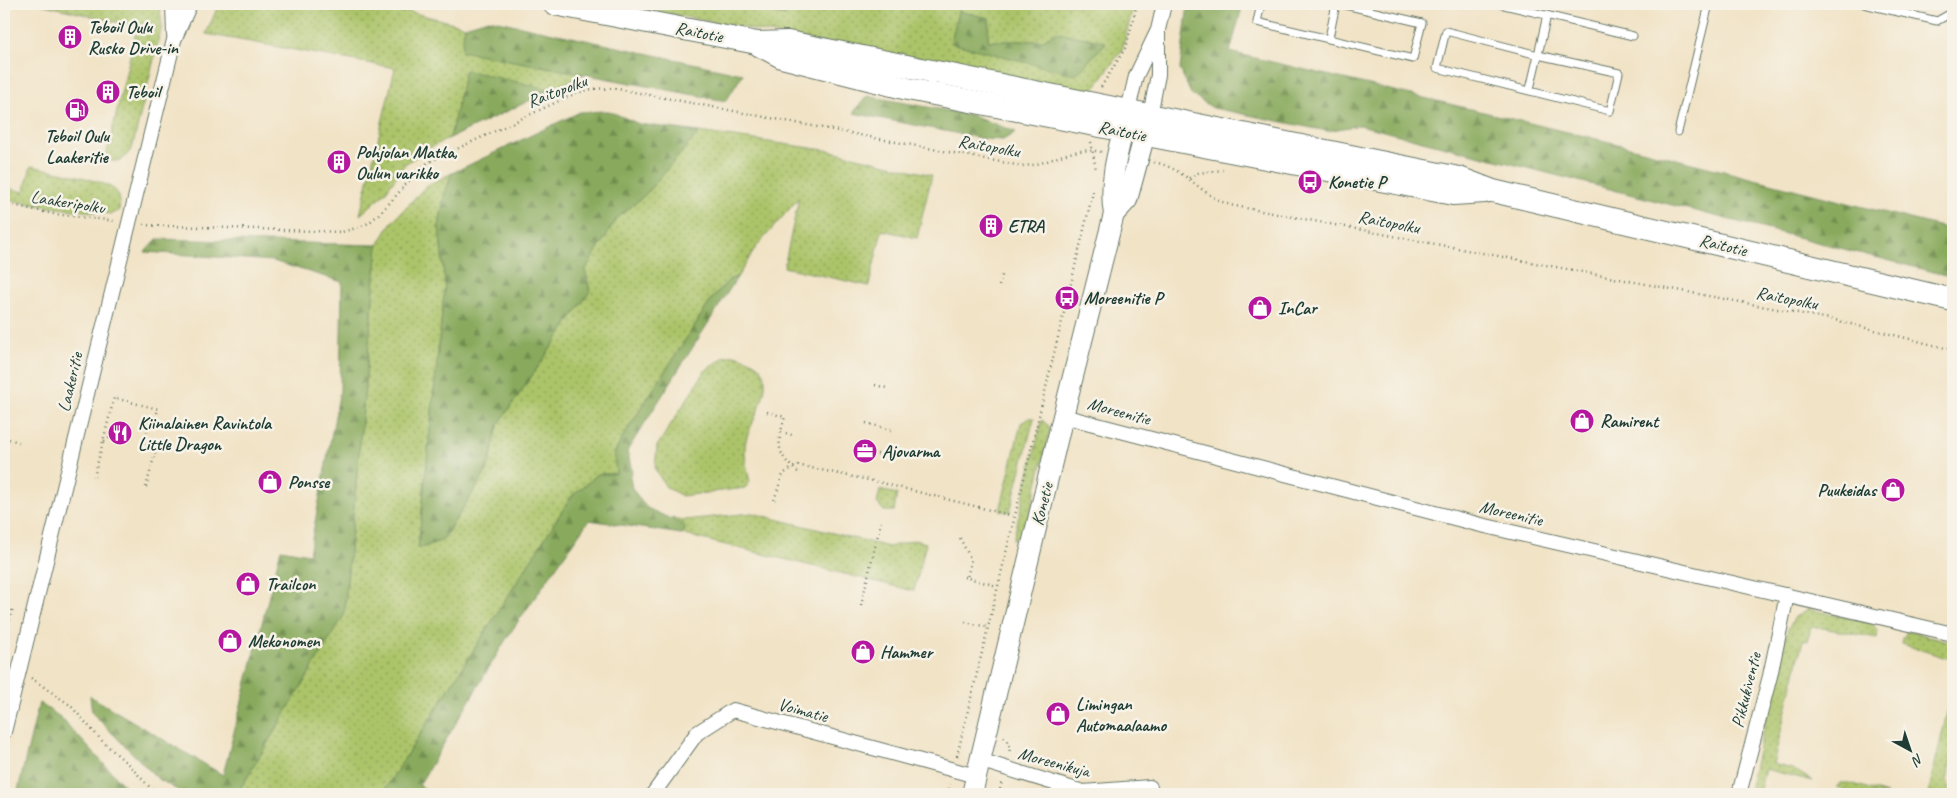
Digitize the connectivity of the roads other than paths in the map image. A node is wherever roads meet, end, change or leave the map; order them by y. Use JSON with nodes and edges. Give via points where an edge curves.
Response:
{"nodes":[{"id":1,"x":173,"y":4,"type":"edge"},
{"id":2,"x":190,"y":4,"type":"edge"},
{"id":3,"x":554,"y":4,"type":"edge"},
{"id":4,"x":1164,"y":4,"type":"edge"},
{"id":5,"x":1261,"y":4,"type":"edge"},
{"id":6,"x":1336,"y":4,"type":"edge"},
{"id":7,"x":1341,"y":4,"type":"edge"},
{"id":8,"x":1500,"y":4,"type":"edge"},
{"id":9,"x":1708,"y":4,"type":"edge"},
{"id":10,"x":1864,"y":4,"type":"edge"},
{"id":11,"x":1953,"y":12,"type":"edge"},
{"id":12,"x":1547,"y":15,"type":"junction"},
{"id":13,"x":1158,"y":30,"type":"junction"},
{"id":14,"x":1633,"y":36,"type":"dead end"},
{"id":15,"x":1329,"y":38,"type":"junction"},
{"id":16,"x":174,"y":40,"type":"junction"},
{"id":17,"x":1538,"y":55,"type":"junction"},
{"id":18,"x":1530,"y":89,"type":"junction"},
{"id":19,"x":1126,"y":120,"type":"junction"},
{"id":20,"x":1148,"y":125,"type":"junction"},
{"id":21,"x":1678,"y":132,"type":"dead end"},
{"id":22,"x":1114,"y":214,"type":"junction"},
{"id":23,"x":1953,"y":300,"type":"edge"},
{"id":24,"x":1063,"y":416,"type":"junction"},
{"id":25,"x":1787,"y":595,"type":"junction"},
{"id":26,"x":1953,"y":634,"type":"edge"},
{"id":27,"x":4,"y":732,"type":"edge"},
{"id":28,"x":976,"y":777,"type":"edge"},
{"id":29,"x":1150,"y":787,"type":"dead end"},
{"id":30,"x":654,"y":794,"type":"edge"},
{"id":31,"x":1739,"y":794,"type":"edge"}],
"edges":[{"from":1,"to":16,"type":"street","name":"Laakeritie"},
{"from":2,"to":16,"type":"street","name":"Laakeritie"},
{"from":3,"to":19,"type":"main road","name":"Raitotie","via":[[757,44],[788,42]]},
{"from":4,"to":13,"type":"street"},
{"from":5,"to":15,"type":"lane","via":[[1257,22]]},
{"from":6,"to":15,"type":"lane"},
{"from":7,"to":15,"type":"lane","via":[[1422,23],[1413,59]]},
{"from":8,"to":12,"type":"lane"},
{"from":9,"to":21,"type":"lane"},
{"from":10,"to":11,"type":"lane","via":[[1937,21]]},
{"from":12,"to":14,"type":"lane"},
{"from":12,"to":17,"type":"lane"},
{"from":13,"to":19,"type":"street","via":[[1136,76]]},
{"from":13,"to":20,"type":"street","via":[[1158,75]]},
{"from":16,"to":27,"type":"street","name":"Laakeritie"},
{"from":17,"to":18,"type":"lane"},
{"from":17,"to":18,"type":"lane","via":[[1619,73],[1610,111]]},
{"from":17,"to":18,"type":"lane","via":[[1446,30],[1437,68]]},
{"from":19,"to":20,"type":"main road","name":"Raitotie"},
{"from":19,"to":22,"type":"street","name":"Konetie","via":[[1111,197]]},
{"from":20,"to":22,"type":"street","name":"Konetie","via":[[1127,200]]},
{"from":20,"to":23,"type":"main road","name":"Raitotie","via":[[1452,194],[1493,191]]},
{"from":22,"to":24,"type":"street","name":"Konetie"},
{"from":24,"to":25,"type":"street","name":"Moreenitie","via":[[1477,524]]},
{"from":24,"to":28,"type":"street","name":"Konetie"},
{"from":25,"to":26,"type":"street","name":"Moreenitie"},
{"from":25,"to":31,"type":"street","name":"Pikkukiventie"},
{"from":28,"to":29,"type":"street","name":"Moreenikuja","via":[[1083,792]]},
{"from":28,"to":30,"type":"street","name":"Voimatie","via":[[733,710],[698,733]]}]}
